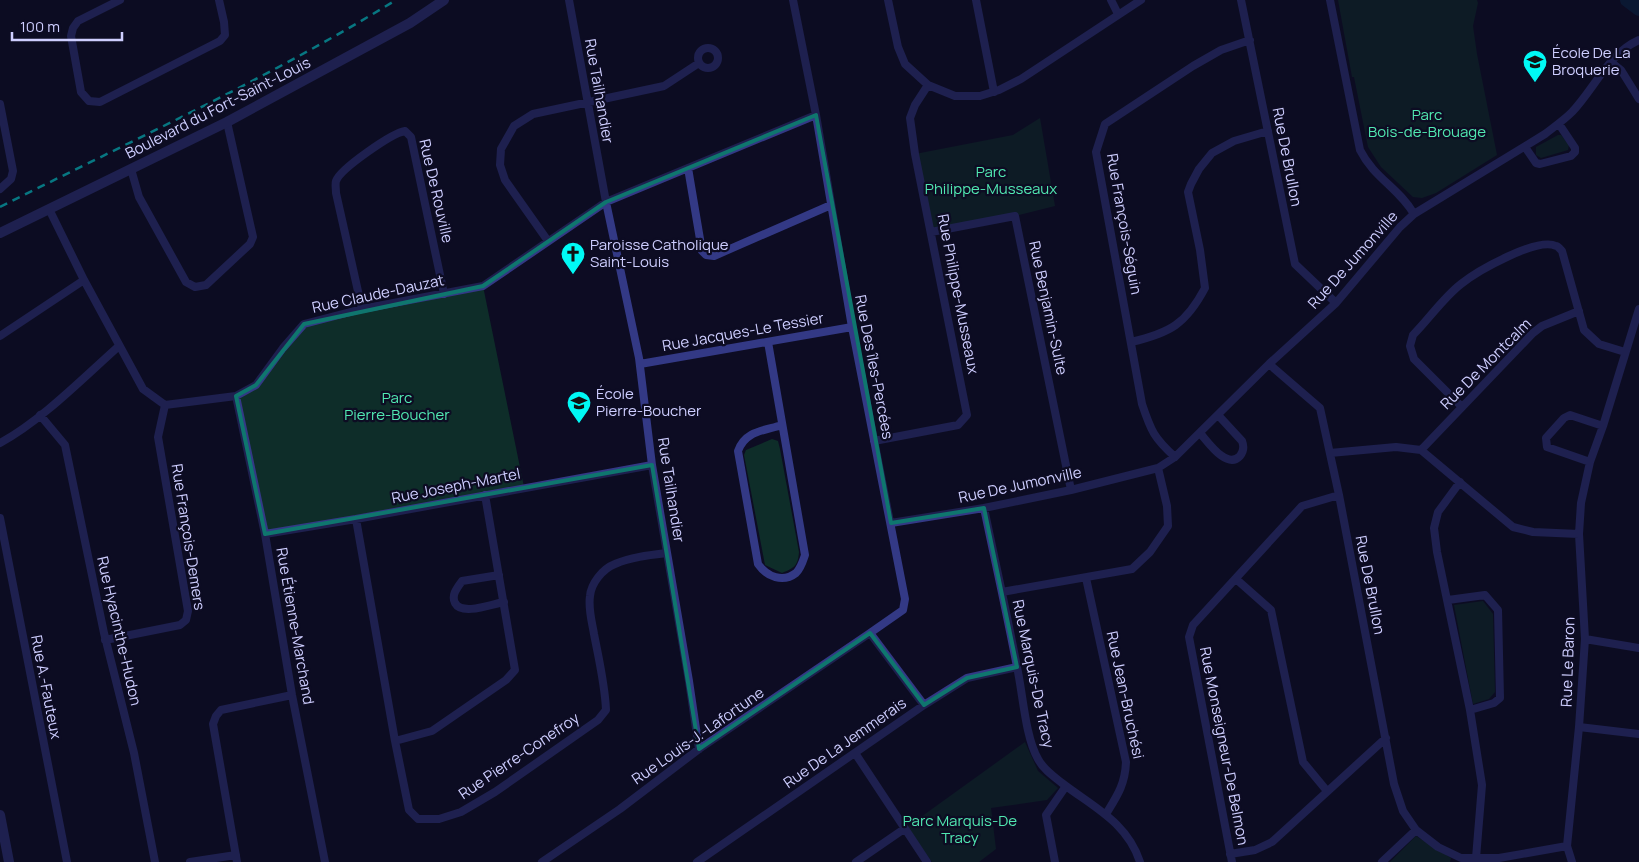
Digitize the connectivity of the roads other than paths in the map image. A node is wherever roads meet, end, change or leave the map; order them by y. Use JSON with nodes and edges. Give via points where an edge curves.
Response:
{"nodes":[{"id":1,"x":120,"y":0,"type":"edge"},
{"id":2,"x":219,"y":0,"type":"edge"},
{"id":3,"x":444,"y":0,"type":"edge"},
{"id":4,"x":569,"y":0,"type":"edge"},
{"id":5,"x":793,"y":0,"type":"edge"},
{"id":6,"x":888,"y":0,"type":"edge"},
{"id":7,"x":976,"y":0,"type":"edge"},
{"id":8,"x":1111,"y":0,"type":"edge"},
{"id":9,"x":1141,"y":0,"type":"edge"},
{"id":10,"x":1241,"y":0,"type":"edge"},
{"id":11,"x":1330,"y":0,"type":"edge"},
{"id":12,"x":1118,"y":14,"type":"junction"},
{"id":13,"x":1250,"y":40,"type":"junction"},
{"id":14,"x":1639,"y":40,"type":"edge"},
{"id":15,"x":1612,"y":62,"type":"junction"},
{"id":16,"x":699,"y":63,"type":"dead end"},
{"id":17,"x":928,"y":85,"type":"junction"},
{"id":18,"x":994,"y":92,"type":"junction"},
{"id":19,"x":1639,"y":99,"type":"edge"},
{"id":20,"x":588,"y":103,"type":"junction"},
{"id":21,"x":0,"y":104,"type":"edge"},
{"id":22,"x":816,"y":115,"type":"junction"},
{"id":23,"x":227,"y":122,"type":"junction"},
{"id":24,"x":1558,"y":124,"type":"junction"},
{"id":25,"x":1268,"y":131,"type":"junction"},
{"id":26,"x":1525,"y":147,"type":"junction"},
{"id":27,"x":688,"y":168,"type":"junction"},
{"id":28,"x":131,"y":169,"type":"junction"},
{"id":29,"x":0,"y":189,"type":"edge"},
{"id":30,"x":606,"y":202,"type":"junction"},
{"id":31,"x":831,"y":205,"type":"junction"},
{"id":32,"x":49,"y":209,"type":"junction"},
{"id":33,"x":1414,"y":214,"type":"junction"},
{"id":34,"x":932,"y":232,"type":"junction"},
{"id":35,"x":0,"y":233,"type":"edge"},
{"id":36,"x":548,"y":241,"type":"junction"},
{"id":37,"x":84,"y":280,"type":"junction"},
{"id":38,"x":444,"y":294,"type":"junction"},
{"id":39,"x":1336,"y":303,"type":"junction"},
{"id":40,"x":362,"y":308,"type":"junction"},
{"id":41,"x":1639,"y":309,"type":"edge"},
{"id":42,"x":1579,"y":311,"type":"junction"},
{"id":43,"x":852,"y":327,"type":"junction"},
{"id":44,"x":0,"y":336,"type":"edge"},
{"id":45,"x":768,"y":342,"type":"junction"},
{"id":46,"x":1132,"y":342,"type":"junction"},
{"id":47,"x":119,"y":346,"type":"junction"},
{"id":48,"x":1625,"y":352,"type":"junction"},
{"id":49,"x":640,"y":364,"type":"junction"},
{"id":50,"x":1269,"y":364,"type":"junction"},
{"id":51,"x":236,"y":396,"type":"junction"},
{"id":52,"x":165,"y":406,"type":"junction"},
{"id":53,"x":1462,"y":407,"type":"junction"},
{"id":54,"x":1218,"y":414,"type":"junction"},
{"id":55,"x":40,"y":415,"type":"junction"},
{"id":56,"x":782,"y":425,"type":"junction"},
{"id":57,"x":1604,"y":426,"type":"junction"},
{"id":58,"x":1200,"y":433,"type":"junction"},
{"id":59,"x":874,"y":441,"type":"junction"},
{"id":60,"x":0,"y":443,"type":"edge"},
{"id":61,"x":1420,"y":450,"type":"junction"},
{"id":62,"x":1330,"y":453,"type":"junction"},
{"id":63,"x":1175,"y":457,"type":"junction"},
{"id":64,"x":1590,"y":462,"type":"junction"},
{"id":65,"x":652,"y":464,"type":"junction"},
{"id":66,"x":1158,"y":468,"type":"junction"},
{"id":67,"x":1460,"y":482,"type":"junction"},
{"id":68,"x":1071,"y":490,"type":"junction"},
{"id":69,"x":1339,"y":494,"type":"junction"},
{"id":70,"x":485,"y":495,"type":"junction"},
{"id":71,"x":984,"y":508,"type":"junction"},
{"id":72,"x":0,"y":518,"type":"edge"},
{"id":73,"x":356,"y":519,"type":"junction"},
{"id":74,"x":891,"y":523,"type":"junction"},
{"id":75,"x":265,"y":534,"type":"junction"},
{"id":76,"x":1579,"y":534,"type":"junction"},
{"id":77,"x":667,"y":552,"type":"junction"},
{"id":78,"x":499,"y":575,"type":"junction"},
{"id":79,"x":1086,"y":578,"type":"junction"},
{"id":80,"x":1236,"y":579,"type":"junction"},
{"id":81,"x":1002,"y":592,"type":"junction"},
{"id":82,"x":1448,"y":600,"type":"junction"},
{"id":83,"x":504,"y":602,"type":"junction"},
{"id":84,"x":870,"y":632,"type":"junction"},
{"id":85,"x":1585,"y":639,"type":"junction"},
{"id":86,"x":105,"y":640,"type":"junction"},
{"id":87,"x":1639,"y":648,"type":"edge"},
{"id":88,"x":1017,"y":668,"type":"junction"},
{"id":89,"x":292,"y":695,"type":"junction"},
{"id":90,"x":924,"y":704,"type":"junction"},
{"id":91,"x":1470,"y":710,"type":"junction"},
{"id":92,"x":1579,"y":727,"type":"junction"},
{"id":93,"x":1639,"y":734,"type":"edge"},
{"id":94,"x":1386,"y":738,"type":"junction"},
{"id":95,"x":395,"y":741,"type":"junction"},
{"id":96,"x":699,"y":750,"type":"junction"},
{"id":97,"x":855,"y":753,"type":"junction"},
{"id":98,"x":1066,"y":786,"type":"junction"},
{"id":99,"x":1327,"y":791,"type":"junction"},
{"id":100,"x":1106,"y":814,"type":"junction"},
{"id":101,"x":0,"y":816,"type":"edge"},
{"id":102,"x":904,"y":829,"type":"junction"},
{"id":103,"x":1416,"y":830,"type":"junction"},
{"id":104,"x":1567,"y":846,"type":"junction"},
{"id":105,"x":236,"y":858,"type":"edge"},
{"id":106,"x":1231,"y":858,"type":"edge"},
{"id":107,"x":1476,"y":858,"type":"junction"},
{"id":108,"x":1459,"y":860,"type":"edge"},
{"id":109,"x":9,"y":862,"type":"edge"},
{"id":110,"x":67,"y":862,"type":"edge"},
{"id":111,"x":155,"y":862,"type":"edge"},
{"id":112,"x":190,"y":862,"type":"edge"},
{"id":113,"x":325,"y":862,"type":"edge"},
{"id":114,"x":542,"y":862,"type":"edge"},
{"id":115,"x":697,"y":862,"type":"edge"},
{"id":116,"x":856,"y":862,"type":"edge"},
{"id":117,"x":927,"y":862,"type":"edge"},
{"id":118,"x":1055,"y":862,"type":"edge"},
{"id":119,"x":1140,"y":862,"type":"edge"},
{"id":120,"x":1382,"y":862,"type":"edge"},
{"id":121,"x":1572,"y":862,"type":"edge"}],
"edges":[{"from":1,"to":2,"type":"street","via":[[78,22],[73,28],[71,36],[81,92],[89,101],[100,102],[220,41],[225,35]]},
{"from":3,"to":23,"type":"street","name":"Boulevard du Fort-Saint-Louis","via":[[410,23]]},
{"from":4,"to":20,"type":"street","name":"Rue Tailhandier"},
{"from":5,"to":22,"type":"street","name":"Rue Des îles-Percées"},
{"from":6,"to":17,"type":"street","via":[[905,64]]},
{"from":7,"to":18,"type":"street"},
{"from":8,"to":12,"type":"street"},
{"from":9,"to":12,"type":"street"},
{"from":10,"to":13,"type":"street","name":"Rue De Brullon"},
{"from":11,"to":33,"type":"street","via":[[1360,150],[1377,175]]},
{"from":12,"to":18,"type":"street","via":[[1021,79]]},
{"from":13,"to":25,"type":"street","name":"Rue De Brullon"},
{"from":13,"to":46,"type":"street","name":"Rue François-Séguin","via":[[1221,50],[1193,66],[1105,124],[1096,152]]},
{"from":14,"to":15,"type":"street","name":"Rue De Jumonville"},
{"from":15,"to":19,"type":"street","via":[[1621,70]]},
{"from":15,"to":24,"type":"street","name":"Rue De Jumonville","via":[[1573,112]]},
{"from":16,"to":20,"type":"street","via":[[664,86]]},
{"from":17,"to":18,"type":"street","via":[[955,96],[980,96]]},
{"from":17,"to":34,"type":"street","name":"Rue Philippe-Musseaux","via":[[910,118]]},
{"from":20,"to":30,"type":"street","name":"Rue Tailhandier"},
{"from":20,"to":36,"type":"street","via":[[533,114],[514,126],[500,149],[500,165],[505,180]]},
{"from":21,"to":29,"type":"street","via":[[13,171],[11,179]]},
{"from":22,"to":27,"type":"street","name":"Rue Claude-Dauzat"},
{"from":22,"to":31,"type":"street","name":"Rue Des îles-Percées"},
{"from":23,"to":28,"type":"street","name":"Boulevard du Fort-Saint-Louis"},
{"from":23,"to":28,"type":"street","via":[[252,237],[250,244],[206,285],[195,286],[186,282],[139,197]]},
{"from":24,"to":26,"type":"street","name":"Rue De Jumonville"},
{"from":24,"to":26,"type":"street","via":[[1575,148],[1571,156],[1540,164]]},
{"from":25,"to":39,"type":"street","name":"Rue De Brullon","via":[[1295,264]]},
{"from":25,"to":46,"type":"street","via":[[1234,141],[1212,153],[1198,169],[1188,192],[1205,288],[1186,318],[1157,336]]},
{"from":26,"to":33,"type":"street","name":"Rue De Jumonville"},
{"from":27,"to":30,"type":"street","name":"Rue Claude-Dauzat"},
{"from":27,"to":31,"type":"street","via":[[702,251],[706,255],[714,256]]},
{"from":28,"to":32,"type":"street","name":"Boulevard du Fort-Saint-Louis"},
{"from":30,"to":36,"type":"street","name":"Rue Claude-Dauzat"},
{"from":30,"to":49,"type":"street","name":"Rue Tailhandier"},
{"from":31,"to":43,"type":"street","name":"Rue Des îles-Percées"},
{"from":32,"to":35,"type":"street","name":"Boulevard du Fort-Saint-Louis"},
{"from":32,"to":37,"type":"street"},
{"from":33,"to":39,"type":"street","name":"Rue De Jumonville"},
{"from":34,"to":59,"type":"street","name":"Rue Philippe-Musseaux","via":[[967,415],[958,425]]},
{"from":34,"to":68,"type":"street","name":"Rue Benjamin-Sulte","via":[[1015,216]]},
{"from":36,"to":38,"type":"street","name":"Rue Claude-Dauzat","via":[[483,286]]},
{"from":37,"to":44,"type":"street"},
{"from":37,"to":47,"type":"street"},
{"from":38,"to":40,"type":"street","name":"Rue Claude-Dauzat"},
{"from":38,"to":40,"type":"street","name":"Rue De Rouville","via":[[412,137],[404,131],[398,132],[342,172],[336,181]]},
{"from":39,"to":50,"type":"street","name":"Rue De Jumonville"},
{"from":40,"to":51,"type":"street","name":"Rue Claude-Dauzat","via":[[304,324],[256,385]]},
{"from":41,"to":48,"type":"street","name":"Rue Le Baron"},
{"from":42,"to":48,"type":"street","via":[[1584,330],[1593,339]]},
{"from":42,"to":53,"type":"street","name":"Rue De Montcalm","via":[[1542,326]]},
{"from":42,"to":53,"type":"street","via":[[1562,251],[1549,244],[1520,250],[1460,285],[1413,335],[1410,346],[1414,359]]},
{"from":43,"to":45,"type":"street","name":"Rue Jacques-Le Tessier"},
{"from":43,"to":59,"type":"street","name":"Rue Des îles-Percées"},
{"from":45,"to":49,"type":"street","name":"Rue Jacques-Le Tessier"},
{"from":45,"to":56,"type":"street"},
{"from":46,"to":63,"type":"street","name":"Rue François-Séguin","via":[[1142,404],[1149,424],[1160,443]]},
{"from":47,"to":52,"type":"street","via":[[143,389]]},
{"from":47,"to":55,"type":"street"},
{"from":48,"to":57,"type":"street","name":"Rue Le Baron"},
{"from":49,"to":65,"type":"street","name":"Rue Tailhandier"},
{"from":50,"to":54,"type":"street","name":"Rue De Jumonville"},
{"from":50,"to":62,"type":"street","name":"Rue De Brullon","via":[[1320,408]]},
{"from":51,"to":52,"type":"street","name":"Rue Claude-Dauzat"},
{"from":51,"to":75,"type":"street","name":"Rue Étienne-Marchand"},
{"from":52,"to":86,"type":"street","name":"Rue François-Demers","via":[[158,437],[188,611],[186,620],[180,625]]},
{"from":53,"to":61,"type":"street","name":"Rue De Montcalm"},
{"from":54,"to":58,"type":"street","name":"Rue De Jumonville"},
{"from":54,"to":58,"type":"street","via":[[1242,441],[1241,455],[1236,459],[1222,458]]},
{"from":55,"to":60,"type":"street"},
{"from":55,"to":86,"type":"street","name":"Rue Hyacinthe-Hudon","via":[[65,445]]},
{"from":56,"to":56,"type":"street","via":[[747,436],[738,451],[758,564],[770,576],[781,578],[796,573],[805,555]]},
{"from":57,"to":64,"type":"street","name":"Rue Le Baron"},
{"from":57,"to":64,"type":"street","via":[[1570,416],[1564,418],[1546,438],[1547,447]]},
{"from":58,"to":63,"type":"street","name":"Rue De Jumonville"},
{"from":59,"to":74,"type":"street","name":"Rue Des îles-Percées"},
{"from":61,"to":62,"type":"street","via":[[1396,447]]},
{"from":61,"to":67,"type":"street"},
{"from":62,"to":69,"type":"street","name":"Rue De Brullon"},
{"from":63,"to":66,"type":"street","name":"Rue De Jumonville"},
{"from":64,"to":76,"type":"street","name":"Rue Le Baron","via":[[1581,503]]},
{"from":65,"to":70,"type":"street","name":"Rue Joseph-Martel"},
{"from":65,"to":77,"type":"street","name":"Rue Tailhandier"},
{"from":66,"to":68,"type":"street","name":"Rue De Jumonville"},
{"from":66,"to":79,"type":"street","via":[[1168,526],[1150,552],[1132,569]]},
{"from":67,"to":76,"type":"street","via":[[1514,527],[1533,532]]},
{"from":67,"to":82,"type":"street","via":[[1438,512],[1434,528]]},
{"from":68,"to":71,"type":"street","name":"Rue De Jumonville"},
{"from":69,"to":80,"type":"street","name":"Rue Monseigneur-De Belmon","via":[[1302,506]]},
{"from":69,"to":94,"type":"street","name":"Rue De Brullon"},
{"from":70,"to":73,"type":"street","name":"Rue Joseph-Martel"},
{"from":70,"to":78,"type":"street"},
{"from":71,"to":74,"type":"street","name":"Rue De Jumonville"},
{"from":71,"to":81,"type":"street","name":"Rue Marquis-De Tracy"},
{"from":72,"to":110,"type":"street","name":"Rue A.-Fauteux"},
{"from":73,"to":75,"type":"street","name":"Rue Joseph-Martel"},
{"from":73,"to":95,"type":"street","name":"Rue Pierre-Conefroy"},
{"from":74,"to":84,"type":"street","name":"Rue Des îles-Percées","via":[[905,599],[903,610]]},
{"from":75,"to":89,"type":"street","name":"Rue Étienne-Marchand"},
{"from":76,"to":85,"type":"street","name":"Rue Le Baron"},
{"from":77,"to":95,"type":"street","name":"Rue Pierre-Conefroy","via":[[614,564],[599,577],[590,594],[589,609],[606,694],[606,710],[598,720],[495,792],[461,812],[439,819],[418,819],[409,810]]},
{"from":77,"to":96,"type":"street","name":"Rue Tailhandier"},
{"from":78,"to":83,"type":"street"},
{"from":78,"to":83,"type":"street","via":[[462,582],[455,590],[454,600],[464,610]]},
{"from":79,"to":81,"type":"street"},
{"from":79,"to":100,"type":"street","name":"Rue Jean-Bruchési","via":[[1126,762],[1126,777]]},
{"from":80,"to":99,"type":"street","via":[[1270,610],[1303,762]]},
{"from":80,"to":106,"type":"street","name":"Rue Monseigneur-De Belmon","via":[[1193,625],[1189,637]]},
{"from":81,"to":88,"type":"street","name":"Rue Marquis-De Tracy"},
{"from":82,"to":91,"type":"street"},
{"from":82,"to":91,"type":"street","via":[[1485,595],[1498,610],[1500,698]]},
{"from":83,"to":95,"type":"street","via":[[515,670],[506,680],[432,732]]},
{"from":84,"to":90,"type":"street"},
{"from":84,"to":96,"type":"street","name":"Rue Louis-J.-Lafortune"},
{"from":85,"to":87,"type":"street"},
{"from":85,"to":92,"type":"street","name":"Rue Le Baron"},
{"from":86,"to":111,"type":"street","name":"Rue Hyacinthe-Hudon","via":[[134,753]]},
{"from":88,"to":90,"type":"street","name":"Rue De La Jemmerais","via":[[967,678]]},
{"from":88,"to":98,"type":"street","name":"Rue Marquis-De Tracy","via":[[1031,744],[1038,760]]},
{"from":89,"to":105,"type":"street","via":[[221,710],[213,724]]},
{"from":89,"to":113,"type":"street","name":"Rue Étienne-Marchand"},
{"from":90,"to":97,"type":"street","name":"Rue De La Jemmerais"},
{"from":91,"to":107,"type":"street","via":[[1482,785]]},
{"from":92,"to":93,"type":"street"},
{"from":92,"to":104,"type":"street","name":"Rue Le Baron"},
{"from":94,"to":99,"type":"street"},
{"from":94,"to":103,"type":"street","name":"Rue De Brullon","via":[[1394,784],[1403,811]]},
{"from":96,"to":114,"type":"street","name":"Rue Louis-J.-Lafortune"},
{"from":97,"to":102,"type":"street"},
{"from":97,"to":115,"type":"street","name":"Rue De La Jemmerais"},
{"from":98,"to":100,"type":"street","name":"Rue Marquis-De Tracy"},
{"from":98,"to":118,"type":"street","via":[[1046,815]]},
{"from":99,"to":106,"type":"street","via":[[1272,842]]},
{"from":100,"to":119,"type":"street","name":"Rue Marquis-De Tracy","via":[[1128,835]]},
{"from":101,"to":109,"type":"street"},
{"from":102,"to":116,"type":"street"},
{"from":102,"to":117,"type":"street"},
{"from":103,"to":108,"type":"street","name":"Rue De Brullon"},
{"from":103,"to":120,"type":"street"},
{"from":104,"to":107,"type":"street","name":"Rue De Brullon","via":[[1499,858]]},
{"from":104,"to":121,"type":"street","name":"Rue Le Baron"},
{"from":105,"to":112,"type":"street"},
{"from":107,"to":108,"type":"street","name":"Rue De Brullon"}]}
